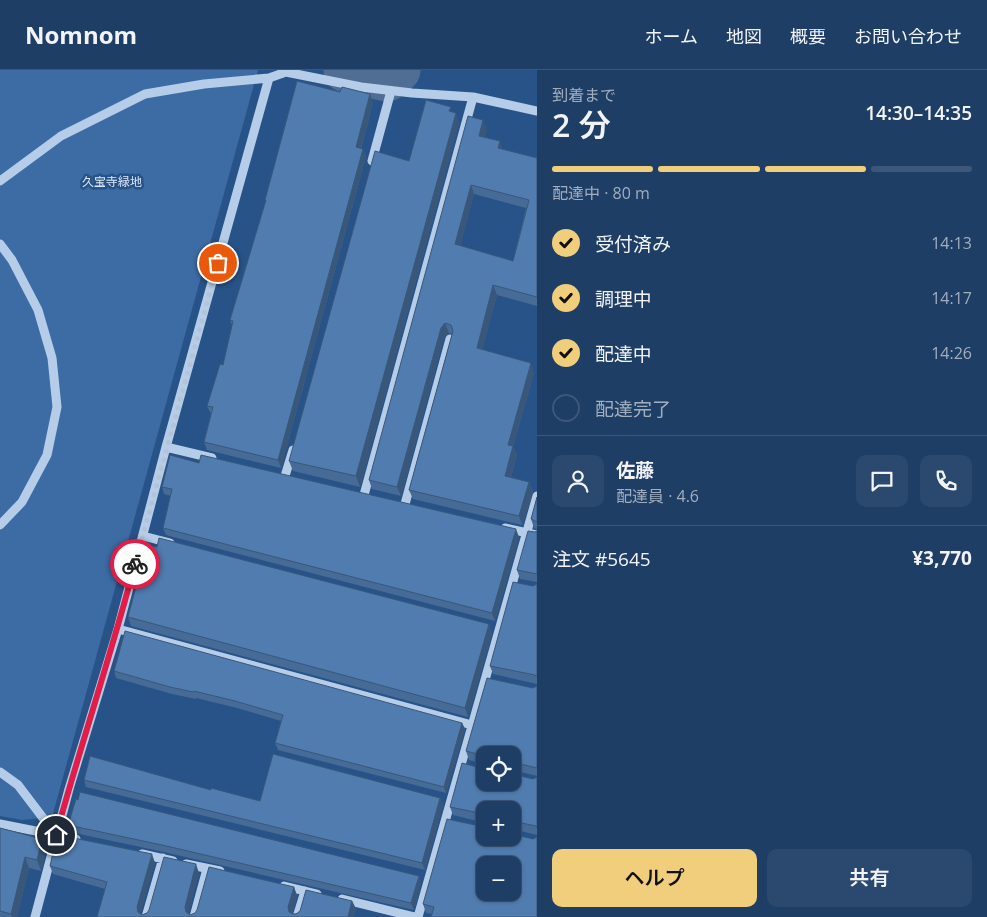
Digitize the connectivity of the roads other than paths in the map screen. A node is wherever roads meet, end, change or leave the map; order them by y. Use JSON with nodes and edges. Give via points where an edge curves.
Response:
{"nodes":[{"id":1,"x":286,"y":71,"type":"edge"},
{"id":2,"x":269,"y":78,"type":"junction"},
{"id":3,"x":391,"y":91,"type":"junction"},
{"id":4,"x":473,"y":97,"type":"junction"},
{"id":5,"x":537,"y":111,"type":"edge"},
{"id":6,"x":370,"y":168,"type":"edge"},
{"id":7,"x":0,"y":181,"type":"edge"},
{"id":8,"x":0,"y":244,"type":"edge"},
{"id":9,"x":450,"y":339,"type":"edge"},
{"id":10,"x":296,"y":438,"type":"edge"},
{"id":11,"x":166,"y":448,"type":"junction"},
{"id":12,"x":221,"y":461,"type":"edge"},
{"id":13,"x":285,"y":476,"type":"edge"},
{"id":14,"x":364,"y":494,"type":"edge"},
{"id":15,"x":537,"y":496,"type":"edge"},
{"id":16,"x":405,"y":504,"type":"edge"},
{"id":17,"x":0,"y":525,"type":"edge"},
{"id":18,"x":498,"y":526,"type":"edge"},
{"id":19,"x":526,"y":533,"type":"junction"},
{"id":20,"x":537,"y":535,"type":"edge"},
{"id":21,"x":142,"y":536,"type":"junction"},
{"id":22,"x":181,"y":546,"type":"edge"},
{"id":23,"x":490,"y":626,"type":"edge"},
{"id":24,"x":500,"y":628,"type":"junction"},
{"id":25,"x":118,"y":629,"type":"junction"},
{"id":26,"x":472,"y":725,"type":"junction"},
{"id":27,"x":0,"y":772,"type":"edge"},
{"id":28,"x":69,"y":789,"type":"junction"},
{"id":29,"x":78,"y":792,"type":"edge"},
{"id":30,"x":441,"y":799,"type":"edge"},
{"id":31,"x":451,"y":801,"type":"junction"},
{"id":32,"x":0,"y":824,"type":"edge"},
{"id":33,"x":56,"y":835,"type":"junction"},
{"id":34,"x":86,"y":841,"type":"edge"},
{"id":35,"x":134,"y":852,"type":"edge"},
{"id":36,"x":163,"y":858,"type":"junction"},
{"id":37,"x":207,"y":869,"type":"junction"},
{"id":38,"x":225,"y":873,"type":"edge"},
{"id":39,"x":420,"y":876,"type":"edge"},
{"id":40,"x":429,"y":878,"type":"junction"},
{"id":41,"x":278,"y":885,"type":"edge"},
{"id":42,"x":305,"y":891,"type":"junction"},
{"id":43,"x":35,"y":917,"type":"edge"},
{"id":44,"x":146,"y":917,"type":"edge"},
{"id":45,"x":194,"y":917,"type":"edge"},
{"id":46,"x":297,"y":917,"type":"edge"},
{"id":47,"x":417,"y":917,"type":"edge"}],
"edges":[{"from":1,"to":2,"type":"street"},
{"from":1,"to":3,"type":"street"},
{"from":2,"to":7,"type":"street","via":[[145,94],[61,136]]},
{"from":2,"to":11,"type":"street"},
{"from":3,"to":4,"type":"street"},
{"from":3,"to":6,"type":"street"},
{"from":4,"to":5,"type":"street"},
{"from":4,"to":14,"type":"street"},
{"from":8,"to":17,"type":"street","via":[[38,310],[52,358],[58,407],[47,455],[22,502]]},
{"from":9,"to":16,"type":"street"},
{"from":10,"to":13,"type":"street"},
{"from":11,"to":12,"type":"street"},
{"from":11,"to":21,"type":"street"},
{"from":15,"to":19,"type":"street"},
{"from":18,"to":19,"type":"street"},
{"from":19,"to":20,"type":"street"},
{"from":19,"to":24,"type":"street","via":[[516,584]]},
{"from":21,"to":22,"type":"street"},
{"from":21,"to":25,"type":"street"},
{"from":23,"to":24,"type":"street"},
{"from":24,"to":26,"type":"street","via":[[490,680]]},
{"from":25,"to":26,"type":"street"},
{"from":25,"to":28,"type":"street"},
{"from":26,"to":31,"type":"street","via":[[465,765]]},
{"from":27,"to":33,"type":"street","via":[[18,785]]},
{"from":28,"to":29,"type":"street"},
{"from":28,"to":33,"type":"street"},
{"from":30,"to":31,"type":"street"},
{"from":31,"to":40,"type":"street","via":[[449,821]]},
{"from":32,"to":33,"type":"street"},
{"from":33,"to":34,"type":"street"},
{"from":33,"to":43,"type":"street"},
{"from":35,"to":36,"type":"street"},
{"from":36,"to":37,"type":"street"},
{"from":36,"to":44,"type":"street"},
{"from":37,"to":38,"type":"street"},
{"from":37,"to":45,"type":"street"},
{"from":39,"to":40,"type":"street"},
{"from":40,"to":47,"type":"street"},
{"from":41,"to":42,"type":"street"},
{"from":42,"to":46,"type":"street"},
{"from":42,"to":47,"type":"street"}]}
